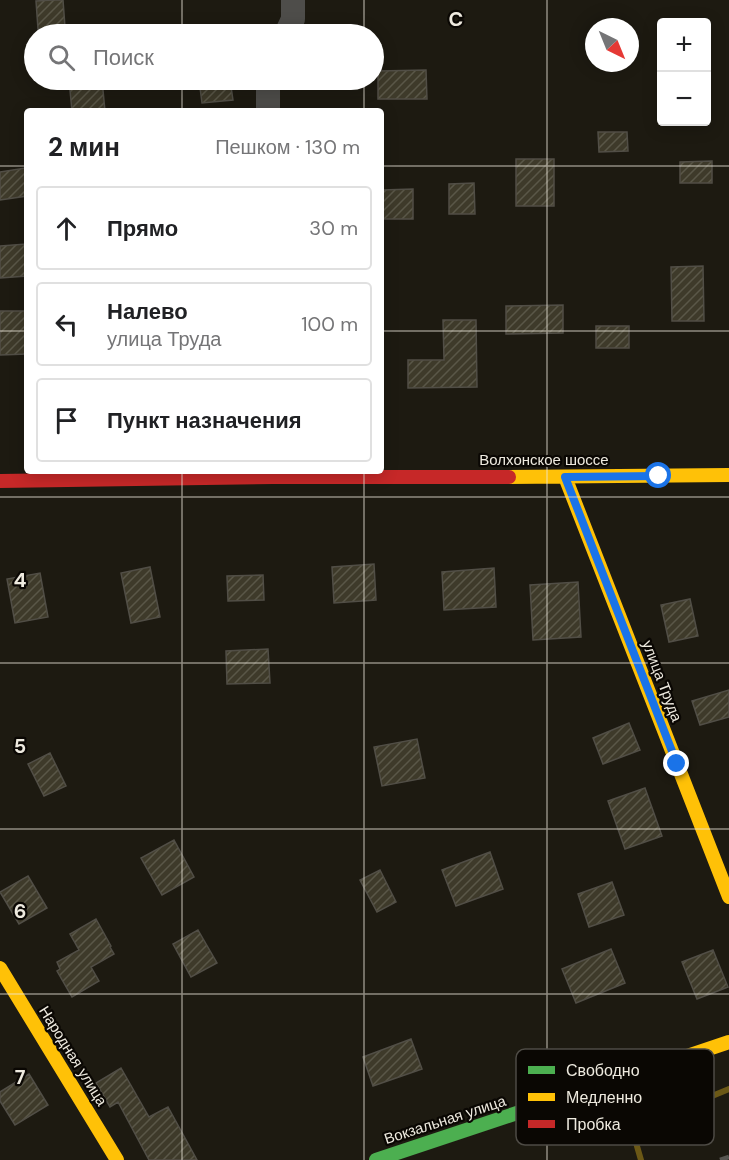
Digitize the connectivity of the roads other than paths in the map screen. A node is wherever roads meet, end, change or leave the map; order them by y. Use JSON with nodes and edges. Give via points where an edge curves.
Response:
{"nodes":[{"id":1,"x":293,"y":0,"type":"edge"},
{"id":2,"x":291,"y":24,"type":"edge"},
{"id":3,"x":268,"y":90,"type":"edge"},
{"id":4,"x":268,"y":108,"type":"edge"},
{"id":5,"x":273,"y":474,"type":"edge"},
{"id":6,"x":729,"y":475,"type":"edge"},
{"id":7,"x":565,"y":477,"type":"junction"},
{"id":8,"x":0,"y":481,"type":"edge"},
{"id":9,"x":729,"y":897,"type":"edge"},
{"id":10,"x":0,"y":968,"type":"edge"},
{"id":11,"x":729,"y":1042,"type":"edge"},
{"id":12,"x":708,"y":1049,"type":"edge"},
{"id":13,"x":516,"y":1113,"type":"edge"},
{"id":14,"x":117,"y":1160,"type":"edge"},
{"id":15,"x":376,"y":1160,"type":"edge"}],
"edges":[{"from":1,"to":2,"type":"street"},
{"from":3,"to":4,"type":"street"},
{"from":5,"to":7,"type":"street","name":"Волхонское шоссе"},
{"from":5,"to":8,"type":"street","name":"Волхонское шоссе"},
{"from":6,"to":7,"type":"street","name":"Волхонское шоссе"},
{"from":7,"to":9,"type":"street","name":"улица Труда"},
{"from":10,"to":14,"type":"street","name":"Народная улица"},
{"from":11,"to":12,"type":"street","name":"Вокзальная улица"},
{"from":13,"to":15,"type":"street","name":"Вокзальная улица"}]}
